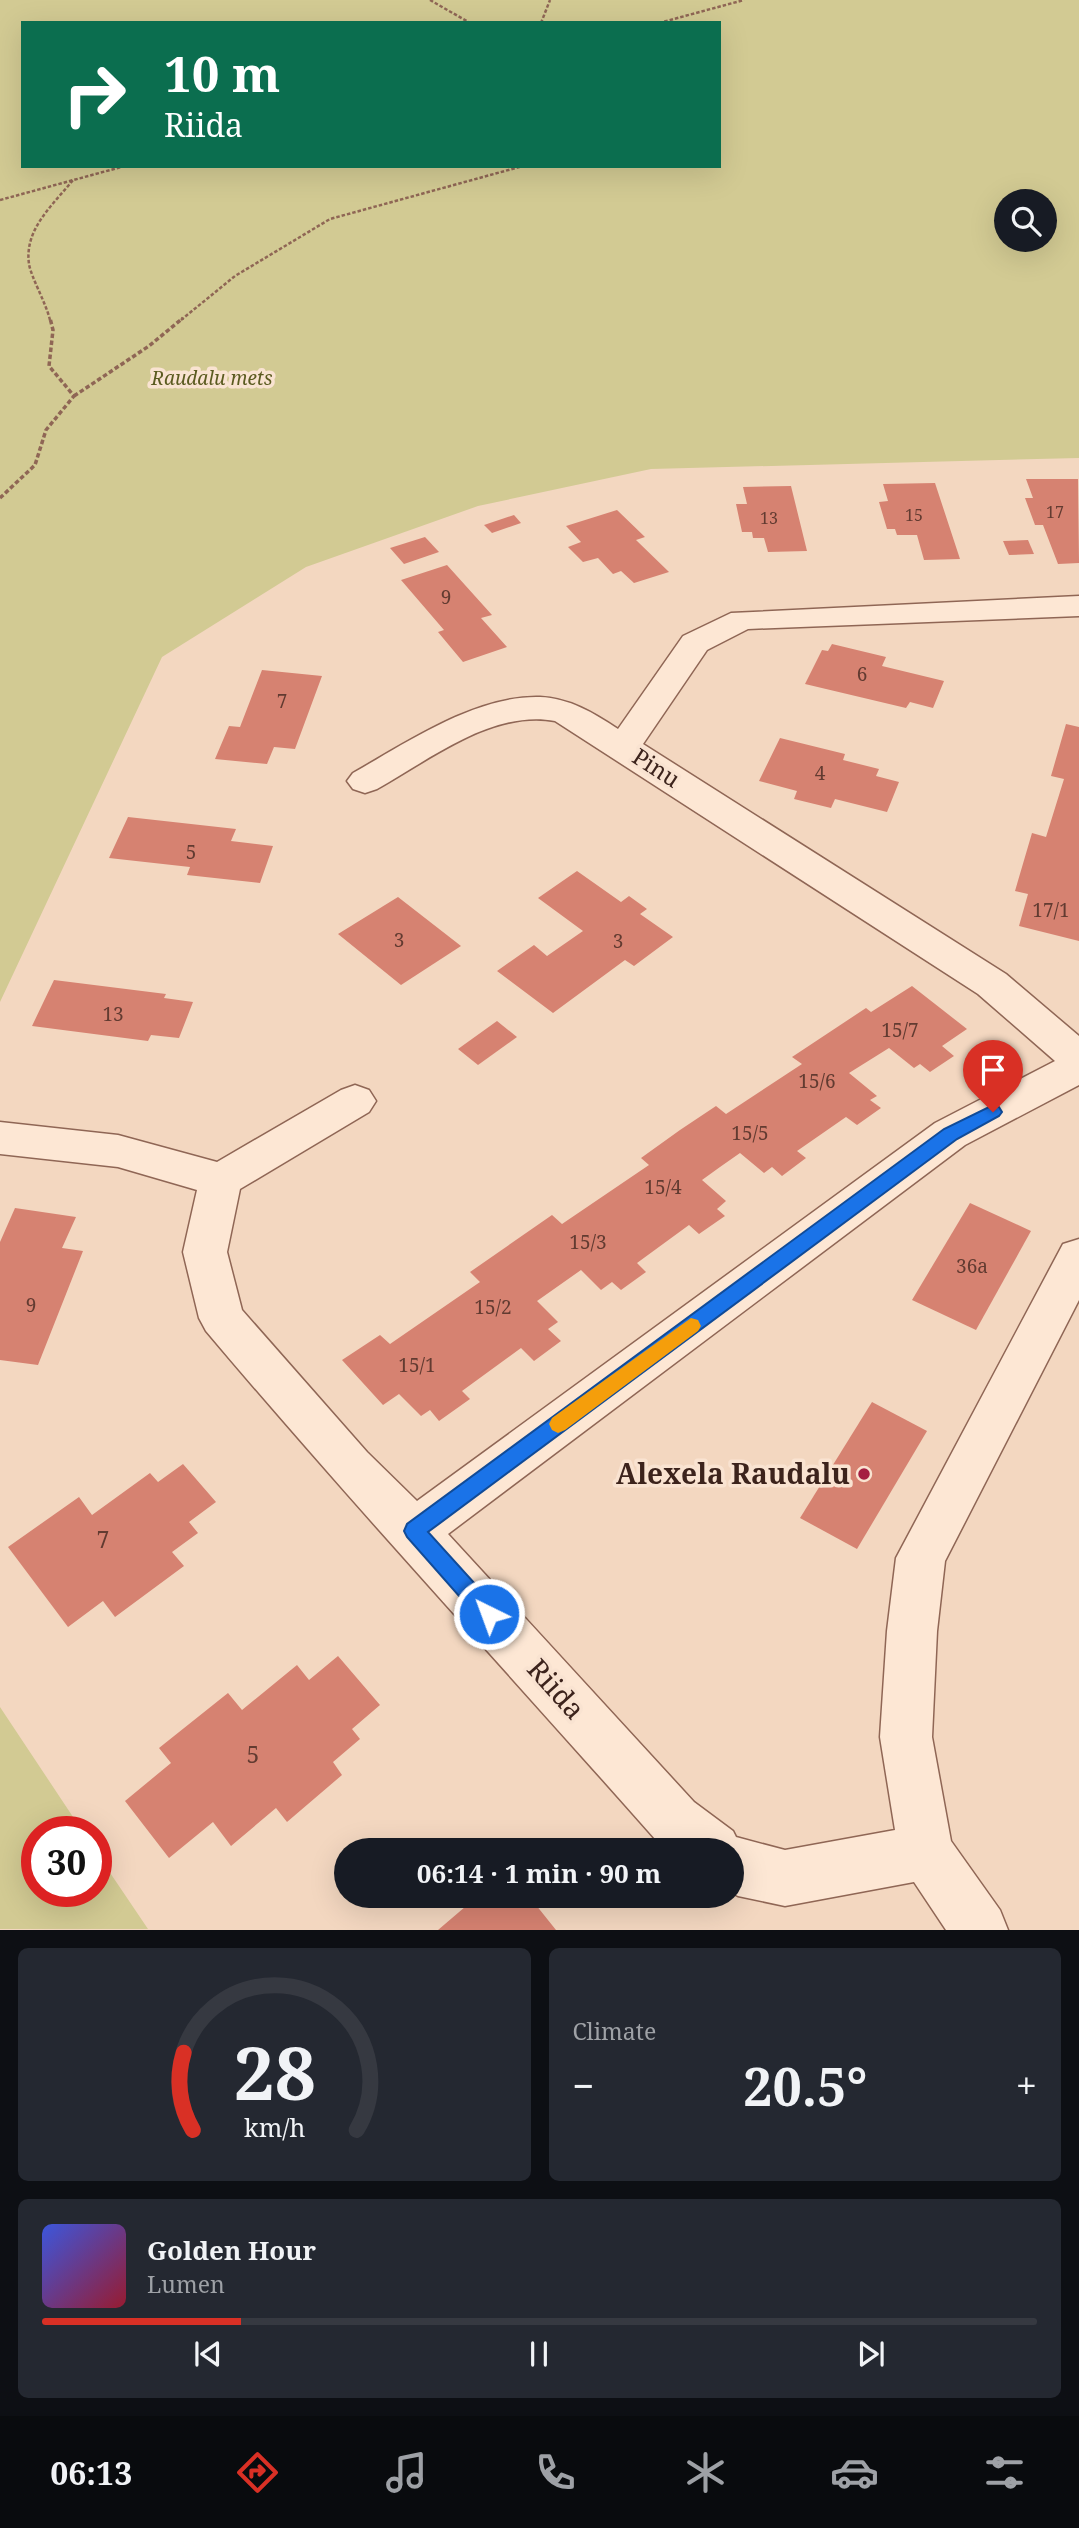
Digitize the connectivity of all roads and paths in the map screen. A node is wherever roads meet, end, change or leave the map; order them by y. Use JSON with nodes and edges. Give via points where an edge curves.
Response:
{"nodes":[{"id":1,"x":430,"y":0,"type":"edge"},
{"id":2,"x":550,"y":0,"type":"edge"},
{"id":3,"x":744,"y":0,"type":"edge"},
{"id":4,"x":467,"y":21,"type":"edge"},
{"id":5,"x":542,"y":21,"type":"edge"},
{"id":6,"x":666,"y":21,"type":"edge"},
{"id":7,"x":118,"y":168,"type":"edge"},
{"id":8,"x":516,"y":168,"type":"edge"},
{"id":9,"x":74,"y":180,"type":"junction"},
{"id":10,"x":0,"y":200,"type":"edge"},
{"id":11,"x":74,"y":396,"type":"junction"},
{"id":12,"x":0,"y":498,"type":"edge"},
{"id":13,"x":1079,"y":606,"type":"edge"},
{"id":14,"x":623,"y":747,"type":"junction"},
{"id":15,"x":365,"y":781,"type":"dead end"},
{"id":16,"x":1079,"y":1059,"type":"edge"},
{"id":17,"x":1079,"y":1067,"type":"edge"},
{"id":18,"x":355,"y":1101,"type":"dead end"},
{"id":19,"x":0,"y":1139,"type":"edge"},
{"id":20,"x":221,"y":1180,"type":"junction"},
{"id":21,"x":1079,"y":1257,"type":"edge"},
{"id":22,"x":414,"y":1531,"type":"junction"},
{"id":23,"x":698,"y":1838,"type":"edge"},
{"id":24,"x":926,"y":1852,"type":"junction"},
{"id":25,"x":744,"y":1869,"type":"edge"},
{"id":26,"x":980,"y":1930,"type":"edge"}],
"edges":[{"from":1,"to":4,"type":"path"},
{"from":2,"to":5,"type":"path"},
{"from":3,"to":6,"type":"path"},
{"from":7,"to":9,"type":"path"},
{"from":8,"to":11,"type":"path","via":[[330,219],[235,276],[149,346]]},
{"from":9,"to":10,"type":"path"},
{"from":9,"to":11,"type":"path","via":[[30,234],[29,265],[53,330],[49,366]]},
{"from":11,"to":12,"type":"path","via":[[46,430],[35,465]]},
{"from":13,"to":14,"type":"street","name":"Pinu","via":[[741,620],[695,643]]},
{"from":14,"to":15,"type":"street","via":[[563,712],[536,707],[511,711],[449,734]]},
{"from":14,"to":16,"type":"street","name":"Pinu","via":[[992,984]]},
{"from":17,"to":22,"type":"street","via":[[950,1134]]},
{"from":18,"to":20,"type":"street"},
{"from":19,"to":20,"type":"street","via":[[118,1152]]},
{"from":20,"to":22,"type":"street","name":"Riida","via":[[205,1252],[222,1318],[350,1467]]},
{"from":21,"to":24,"type":"street","via":[[921,1558],[906,1737]]},
{"from":22,"to":23,"type":"street","name":"Riida","via":[[675,1821]]},
{"from":24,"to":25,"type":"street","via":[[785,1878]]},
{"from":24,"to":26,"type":"street"}]}
